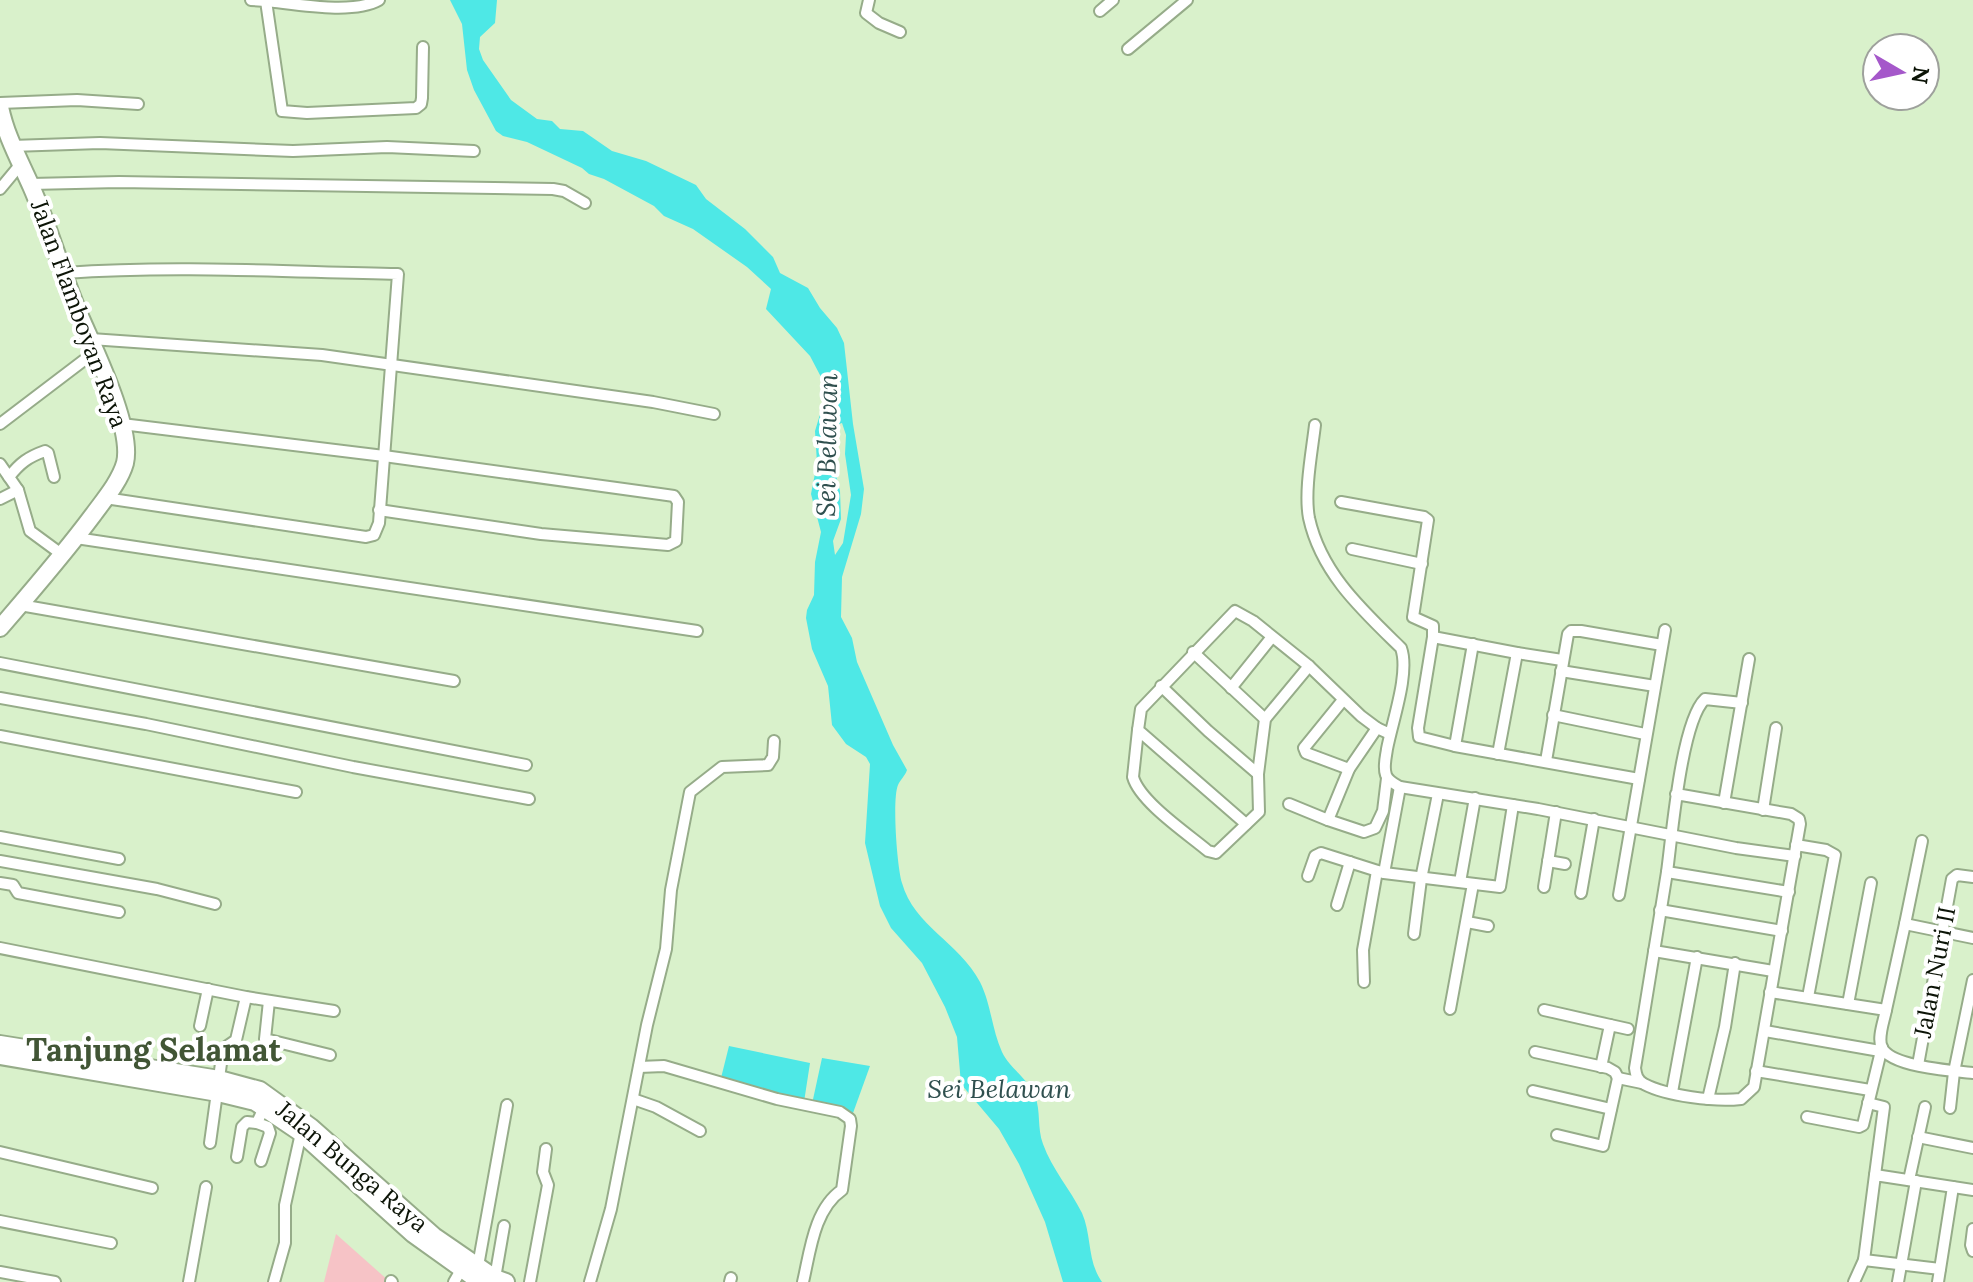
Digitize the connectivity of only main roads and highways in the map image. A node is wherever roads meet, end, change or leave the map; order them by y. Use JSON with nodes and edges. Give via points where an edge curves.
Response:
{"nodes":[{"id":1,"x":0,"y":110,"type":"edge"},
{"id":2,"x":6,"y":141,"type":"edge"},
{"id":3,"x":0,"y":628,"type":"edge"},
{"id":4,"x":0,"y":1044,"type":"edge"},
{"id":5,"x":0,"y":1056,"type":"edge"},
{"id":6,"x":219,"y":1086,"type":"junction"},
{"id":7,"x":447,"y":1252,"type":"junction"},
{"id":8,"x":457,"y":1276,"type":"edge"},
{"id":9,"x":490,"y":1277,"type":"edge"}],
"edges":[{"from":1,"to":2,"type":"main road","name":"Jalan Flamboyan Raya"},
{"from":2,"to":3,"type":"main road","name":"Jalan Flamboyan Raya","via":[[31,184],[94,345],[126,448],[125,461],[105,498],[64,556]]},
{"from":4,"to":6,"type":"main road","name":"Jalan Bunga Raya"},
{"from":5,"to":6,"type":"main road","name":"Jalan Bunga Raya"},
{"from":6,"to":7,"type":"main road","name":"Jalan Bunga Raya","via":[[264,1107],[301,1133],[375,1202]]},
{"from":6,"to":7,"type":"main road","name":"Jalan Bunga Raya","via":[[260,1090],[311,1127]]},
{"from":7,"to":8,"type":"main road","name":"Jalan Bunga Raya"},
{"from":7,"to":9,"type":"main road","name":"Jalan Bunga Raya"},
{"from":8,"to":9,"type":"main road","name":"Jalan Bunga Raya"}]}
